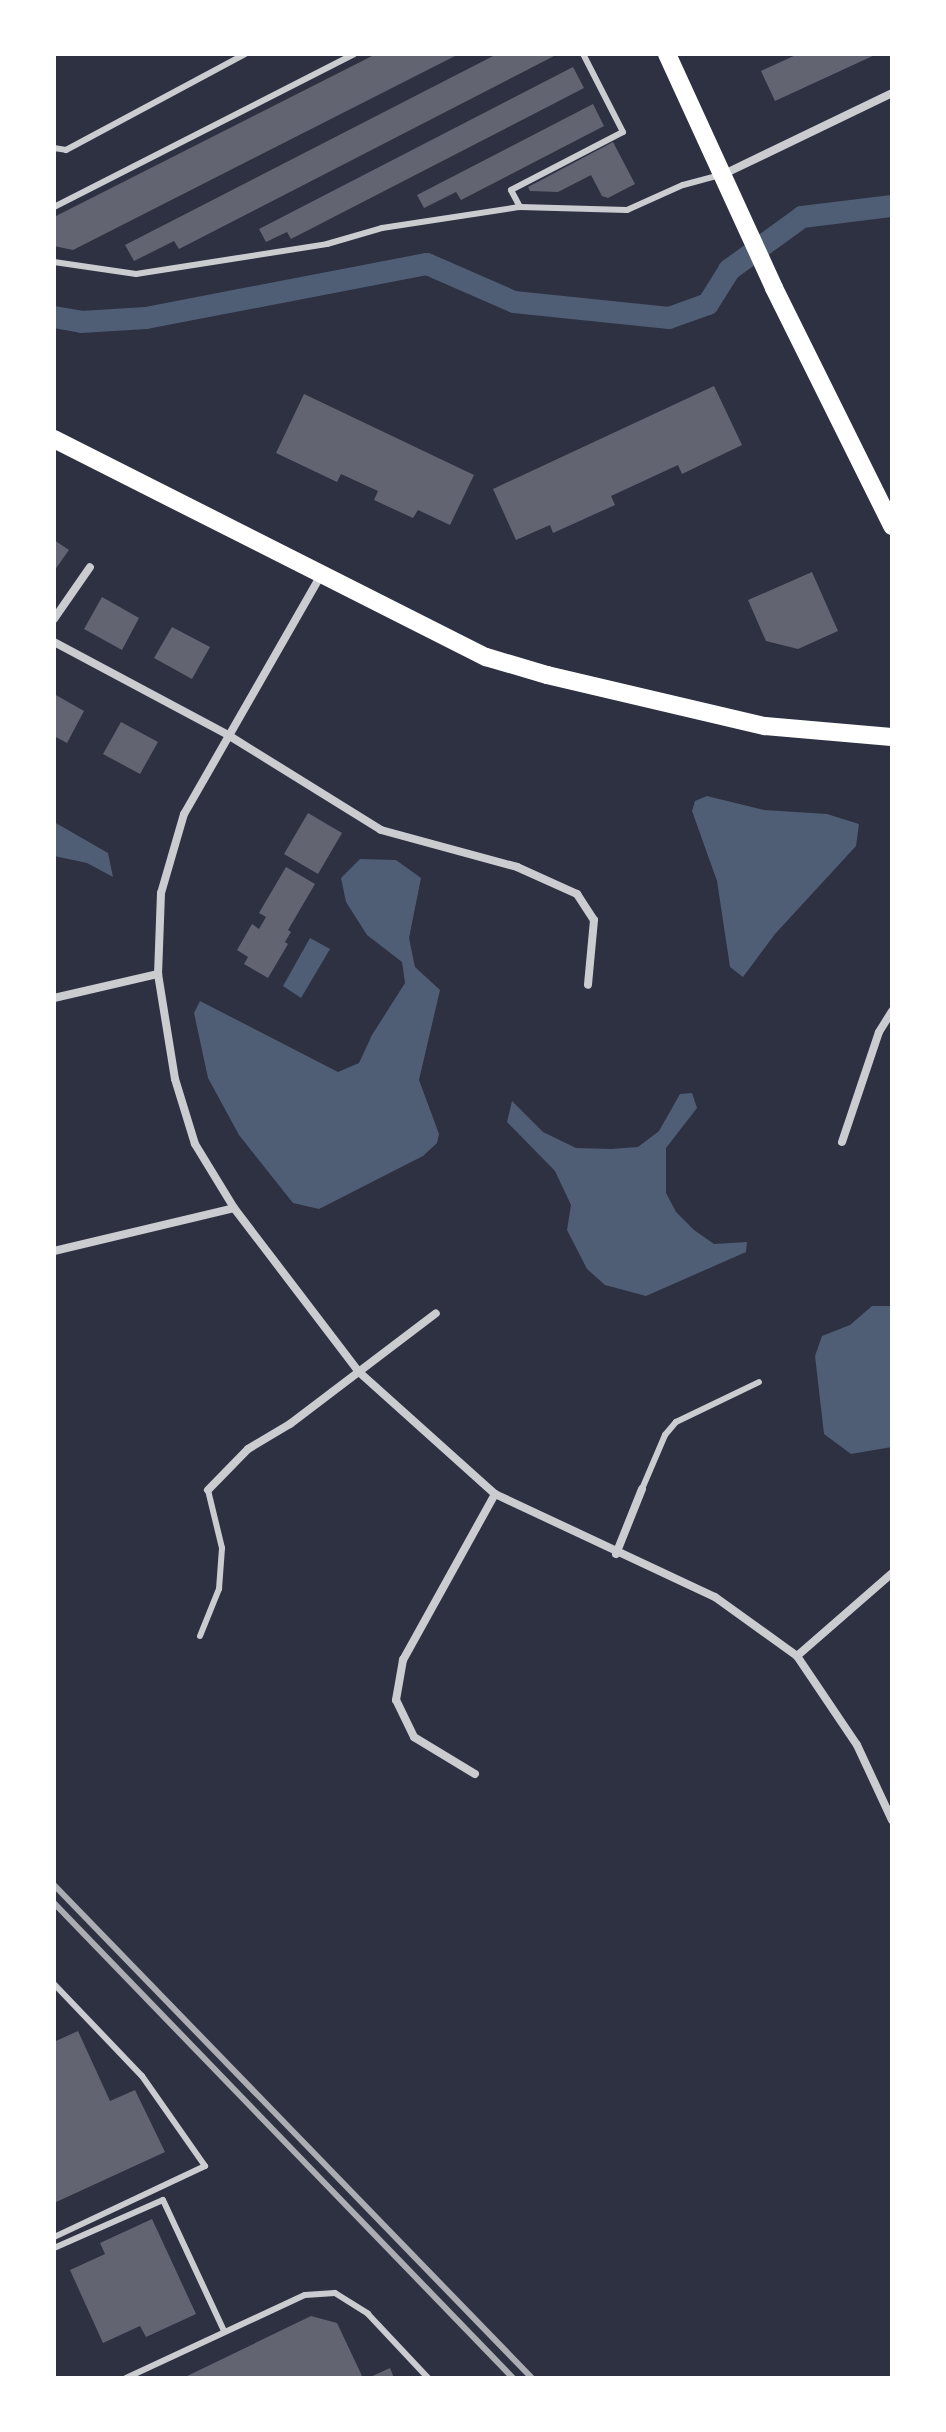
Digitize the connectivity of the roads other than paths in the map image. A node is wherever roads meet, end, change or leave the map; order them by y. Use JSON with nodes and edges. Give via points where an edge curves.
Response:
{"nodes":[{"id":1,"x":245,"y":54,"type":"edge"},
{"id":2,"x":354,"y":54,"type":"edge"},
{"id":3,"x":583,"y":54,"type":"edge"},
{"id":4,"x":667,"y":54,"type":"edge"},
{"id":5,"x":892,"y":93,"type":"edge"},
{"id":6,"x":54,"y":148,"type":"edge"},
{"id":7,"x":723,"y":175,"type":"junction"},
{"id":8,"x":54,"y":207,"type":"edge"},
{"id":9,"x":520,"y":207,"type":"junction"},
{"id":10,"x":54,"y":262,"type":"edge"},
{"id":11,"x":54,"y":439,"type":"edge"},
{"id":12,"x":892,"y":526,"type":"edge"},
{"id":13,"x":90,"y":567,"type":"dead end"},
{"id":14,"x":321,"y":575,"type":"junction"},
{"id":15,"x":54,"y":619,"type":"edge"},
{"id":16,"x":54,"y":642,"type":"edge"},
{"id":17,"x":228,"y":735,"type":"junction"},
{"id":18,"x":892,"y":737,"type":"edge"},
{"id":19,"x":158,"y":974,"type":"junction"},
{"id":20,"x":588,"y":985,"type":"dead end"},
{"id":21,"x":54,"y":998,"type":"edge"},
{"id":22,"x":892,"y":1011,"type":"edge"},
{"id":23,"x":842,"y":1142,"type":"dead end"},
{"id":24,"x":234,"y":1208,"type":"junction"},
{"id":25,"x":54,"y":1251,"type":"edge"},
{"id":26,"x":436,"y":1313,"type":"dead end"},
{"id":27,"x":359,"y":1372,"type":"junction"},
{"id":28,"x":759,"y":1382,"type":"dead end"},
{"id":29,"x":642,"y":1489,"type":"joint"},
{"id":30,"x":208,"y":1490,"type":"joint"},
{"id":31,"x":495,"y":1494,"type":"junction"},
{"id":32,"x":616,"y":1554,"type":"junction"},
{"id":33,"x":892,"y":1573,"type":"edge"},
{"id":34,"x":200,"y":1636,"type":"dead end"},
{"id":35,"x":797,"y":1656,"type":"junction"},
{"id":36,"x":475,"y":1774,"type":"dead end"},
{"id":37,"x":892,"y":1820,"type":"edge"},
{"id":38,"x":54,"y":1984,"type":"edge"},
{"id":39,"x":54,"y":2237,"type":"edge"},
{"id":40,"x":54,"y":2248,"type":"edge"},
{"id":41,"x":224,"y":2331,"type":"junction"},
{"id":42,"x":126,"y":2378,"type":"edge"},
{"id":43,"x":428,"y":2378,"type":"edge"}],
"edges":[{"from":1,"to":6,"type":"lane","via":[[66,150]]},
{"from":2,"to":8,"type":"lane"},
{"from":3,"to":9,"type":"lane","via":[[623,132],[511,190]]},
{"from":4,"to":7,"type":"main road"},
{"from":5,"to":7,"type":"street"},
{"from":7,"to":9,"type":"lane","via":[[683,185],[627,210]]},
{"from":7,"to":12,"type":"main road"},
{"from":9,"to":10,"type":"lane","via":[[136,274]]},
{"from":11,"to":14,"type":"main road"},
{"from":13,"to":15,"type":"street"},
{"from":14,"to":17,"type":"street"},
{"from":14,"to":18,"type":"main road","via":[[486,657],[547,675],[765,726]]},
{"from":16,"to":17,"type":"street"},
{"from":17,"to":19,"type":"street","via":[[184,814],[161,893]]},
{"from":17,"to":20,"type":"street","via":[[381,830],[517,867],[577,894],[594,920]]},
{"from":19,"to":21,"type":"street"},
{"from":19,"to":24,"type":"street","via":[[175,1079],[195,1144]]},
{"from":22,"to":23,"type":"street","via":[[879,1032]]},
{"from":24,"to":25,"type":"street"},
{"from":24,"to":27,"type":"street"},
{"from":26,"to":27,"type":"street"},
{"from":27,"to":30,"type":"street","via":[[248,1449]]},
{"from":27,"to":31,"type":"street"},
{"from":28,"to":29,"type":"lane","via":[[676,1422]]},
{"from":29,"to":32,"type":"street"},
{"from":30,"to":34,"type":"lane","via":[[222,1548],[219,1589]]},
{"from":31,"to":32,"type":"street"},
{"from":31,"to":36,"type":"street","via":[[403,1660],[396,1700],[414,1737]]},
{"from":32,"to":35,"type":"street","via":[[715,1597]]},
{"from":33,"to":35,"type":"street"},
{"from":35,"to":37,"type":"street","via":[[857,1745]]},
{"from":38,"to":39,"type":"lane","via":[[142,2076],[205,2166]]},
{"from":40,"to":41,"type":"lane","via":[[163,2200]]},
{"from":41,"to":42,"type":"lane"},
{"from":41,"to":43,"type":"lane","via":[[305,2295],[335,2293],[368,2314]]}]}
